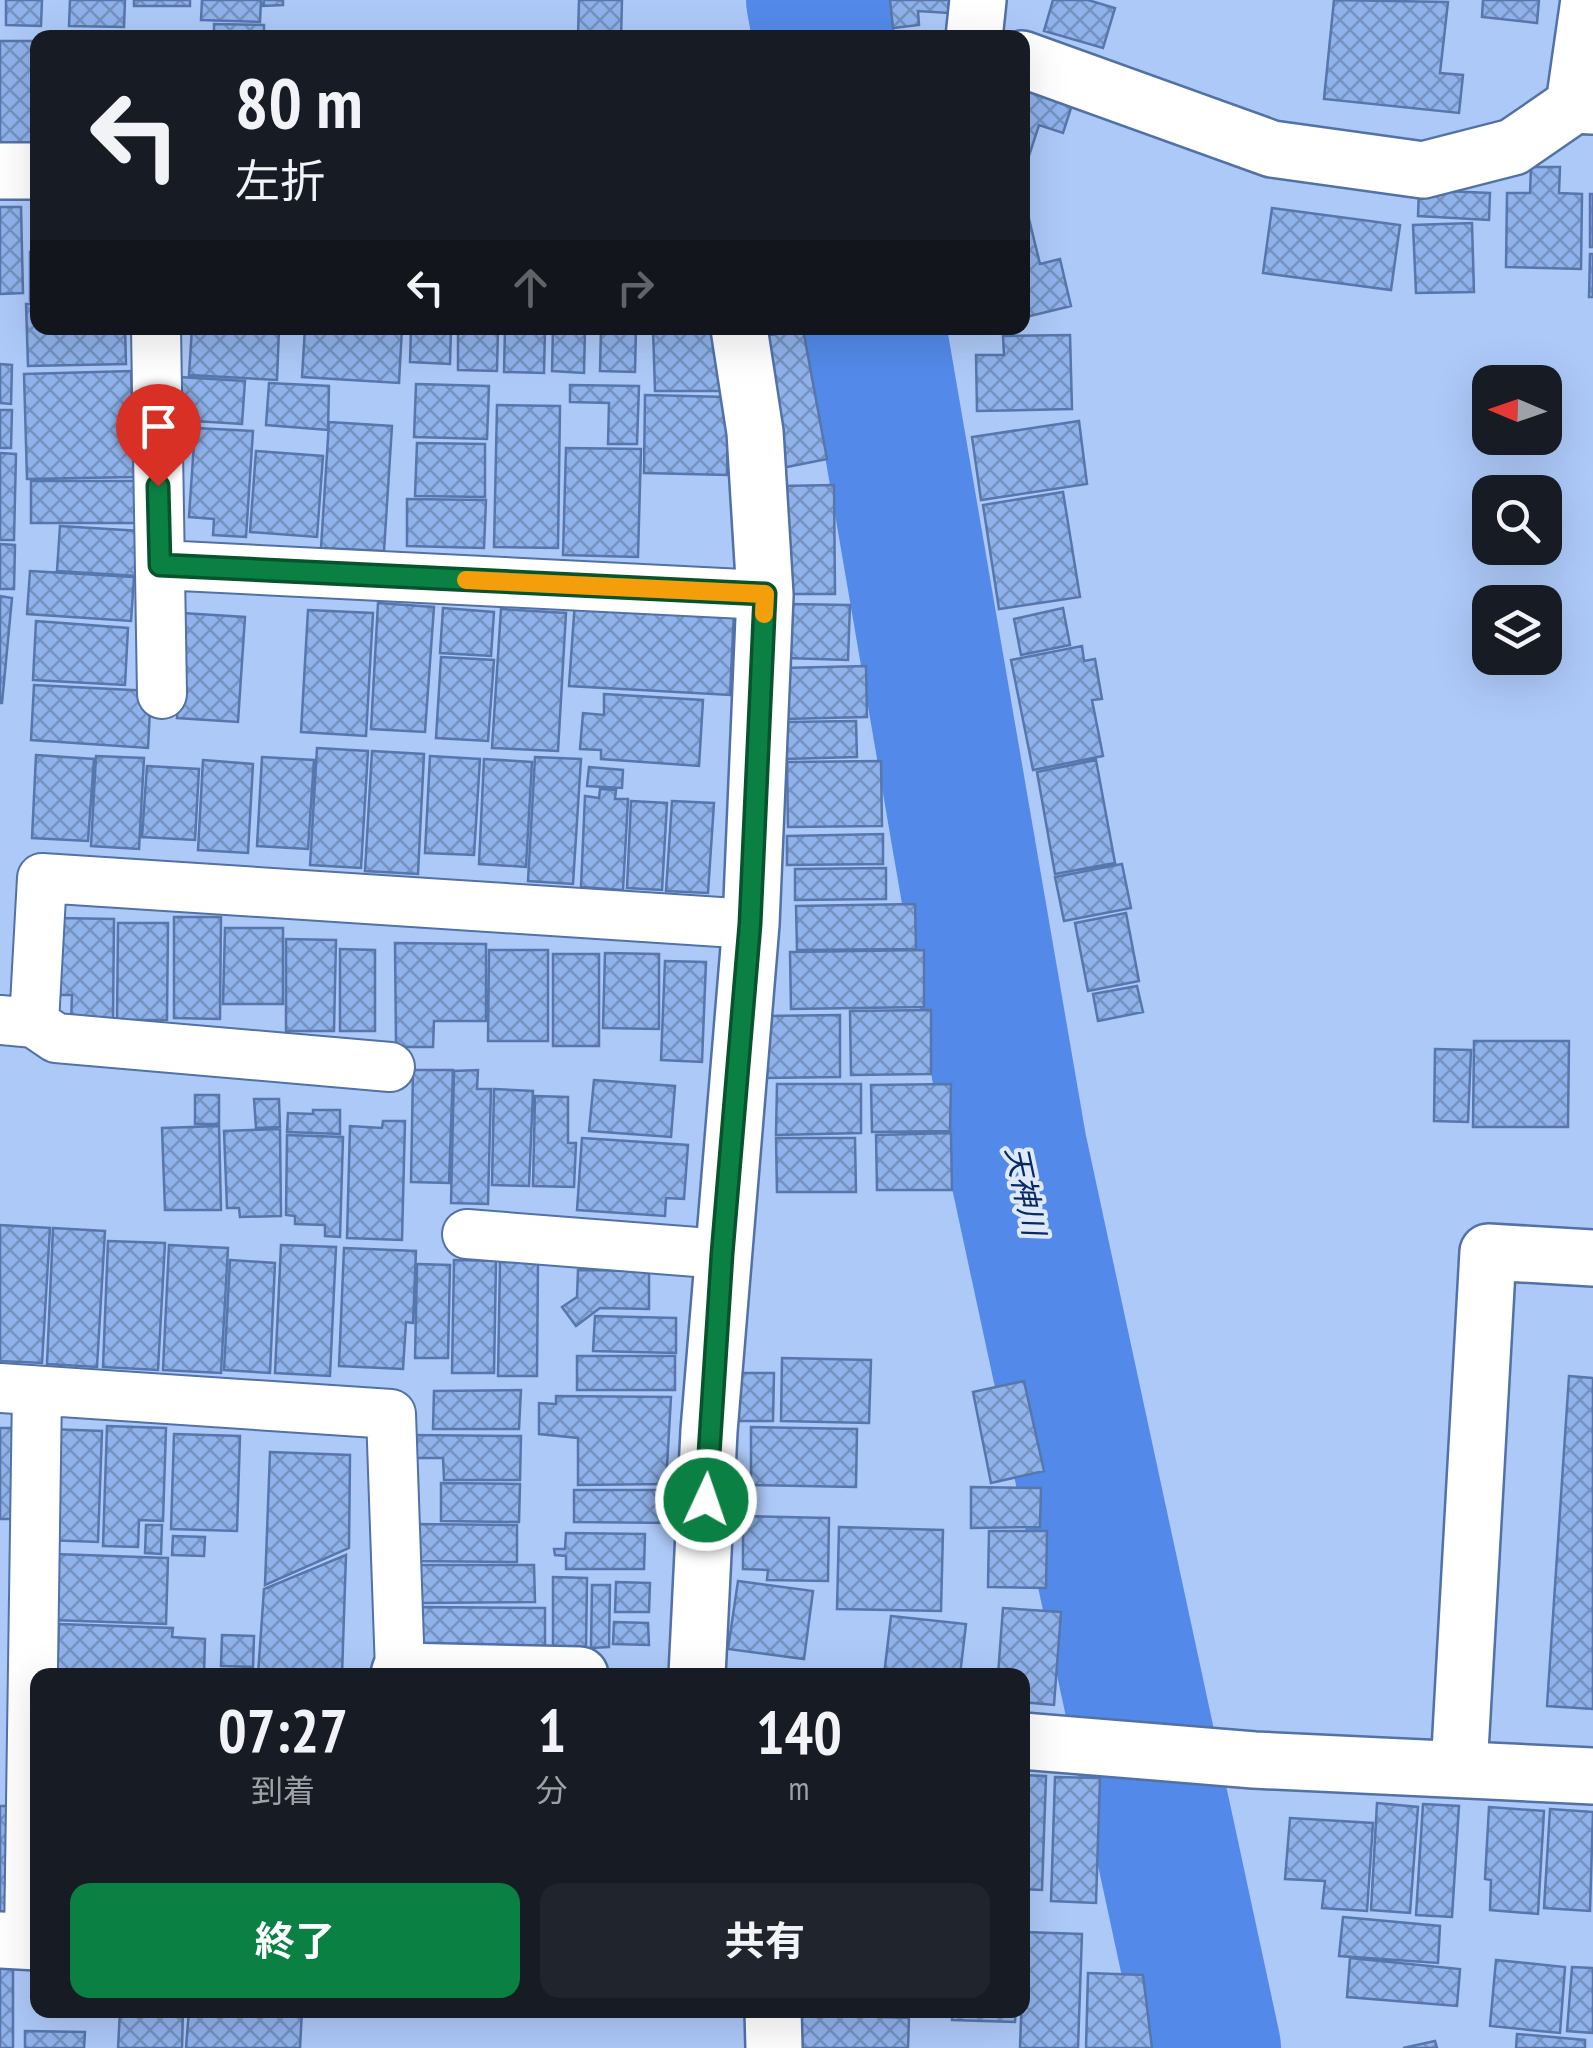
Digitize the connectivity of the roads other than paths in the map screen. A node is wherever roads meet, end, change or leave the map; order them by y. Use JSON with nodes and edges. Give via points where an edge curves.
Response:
{"nodes":[{"id":1,"x":978,"y":0,"type":"edge"},
{"id":2,"x":1589,"y":0,"type":"edge"},
{"id":3,"x":975,"y":30,"type":"edge"},
{"id":4,"x":1030,"y":62,"type":"edge"},
{"id":5,"x":1583,"y":105,"type":"edge"},
{"id":6,"x":0,"y":171,"type":"edge"},
{"id":7,"x":30,"y":172,"type":"edge"},
{"id":8,"x":156,"y":335,"type":"edge"},
{"id":9,"x":740,"y":335,"type":"edge"},
{"id":10,"x":160,"y":565,"type":"junction"},
{"id":11,"x":765,"y":594,"type":"junction"},
{"id":12,"x":162,"y":694,"type":"dead end"},
{"id":13,"x":750,"y":924,"type":"junction"},
{"id":14,"x":17,"y":1022,"type":"edge"},
{"id":15,"x":390,"y":1067,"type":"dead end"},
{"id":16,"x":467,"y":1234,"type":"dead end"},
{"id":17,"x":722,"y":1254,"type":"junction"},
{"id":18,"x":1593,"y":1258,"type":"edge"},
{"id":19,"x":19,"y":1390,"type":"edge"},
{"id":20,"x":399,"y":1668,"type":"edge"},
{"id":21,"x":697,"y":1668,"type":"edge"},
{"id":22,"x":1030,"y":1743,"type":"edge"},
{"id":23,"x":1459,"y":1769,"type":"junction"},
{"id":24,"x":1593,"y":1776,"type":"edge"},
{"id":25,"x":22,"y":1941,"type":"edge"},
{"id":26,"x":773,"y":2018,"type":"edge"},
{"id":27,"x":774,"y":2048,"type":"edge"}],
"edges":[{"from":1,"to":3,"type":"street"},
{"from":2,"to":5,"type":"street"},
{"from":4,"to":5,"type":"street","via":[[1272,150],[1422,170],[1513,147]]},
{"from":6,"to":7,"type":"street"},
{"from":8,"to":10,"type":"lane"},
{"from":9,"to":11,"type":"street"},
{"from":10,"to":11,"type":"lane"},
{"from":10,"to":12,"type":"lane"},
{"from":11,"to":13,"type":"street"},
{"from":13,"to":14,"type":"lane","via":[[42,878]]},
{"from":13,"to":17,"type":"street"},
{"from":14,"to":15,"type":"lane","via":[[56,1038]]},
{"from":16,"to":17,"type":"lane"},
{"from":17,"to":21,"type":"street"},
{"from":18,"to":23,"type":"street","via":[[1488,1252]]},
{"from":19,"to":20,"type":"lane","via":[[391,1414]]},
{"from":19,"to":25,"type":"lane"},
{"from":22,"to":23,"type":"street"},
{"from":23,"to":24,"type":"street"},
{"from":26,"to":27,"type":"street"}]}
